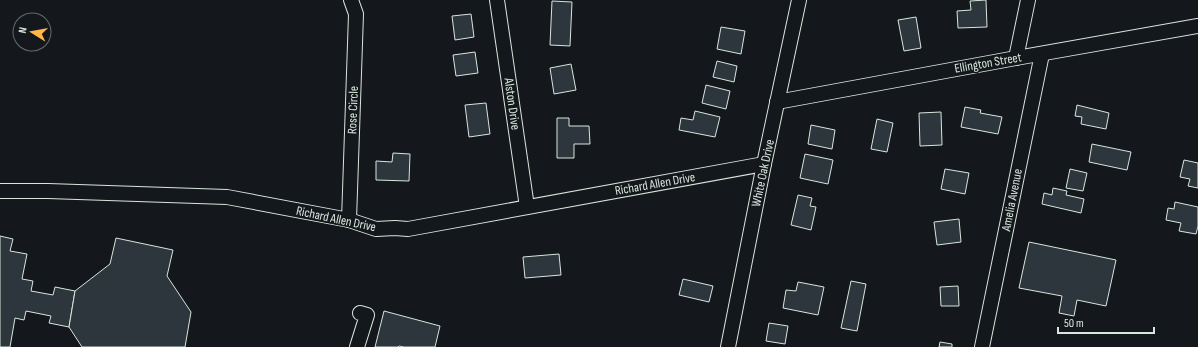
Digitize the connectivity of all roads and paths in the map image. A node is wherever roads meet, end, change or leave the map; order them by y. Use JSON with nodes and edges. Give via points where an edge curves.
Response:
{"nodes":[{"id":1,"x":351,"y":0,"type":"edge"},
{"id":2,"x":497,"y":0,"type":"edge"},
{"id":3,"x":799,"y":0,"type":"edge"},
{"id":4,"x":1028,"y":0,"type":"edge"},
{"id":5,"x":1198,"y":26,"type":"edge"},
{"id":6,"x":1042,"y":54,"type":"junction"},
{"id":7,"x":1016,"y":58,"type":"junction"},
{"id":8,"x":777,"y":102,"type":"junction"},
{"id":9,"x":764,"y":164,"type":"junction"},
{"id":10,"x":0,"y":191,"type":"edge"},
{"id":11,"x":527,"y":207,"type":"junction"},
{"id":12,"x":349,"y":220,"type":"junction"},
{"id":13,"x":360,"y":313,"type":"dead end"},
{"id":14,"x":357,"y":347,"type":"edge"},
{"id":15,"x":728,"y":347,"type":"edge"},
{"id":16,"x":982,"y":347,"type":"edge"}],
"edges":[{"from":1,"to":12,"type":"street","name":"Rose Circle","via":[[356,14]]},
{"from":2,"to":11,"type":"street","name":"Alston Drive"},
{"from":3,"to":8,"type":"street","name":"White Oak Drive"},
{"from":4,"to":7,"type":"street"},
{"from":5,"to":6,"type":"street","name":"Ellington Street"},
{"from":6,"to":7,"type":"street","name":"Ellington Street"},
{"from":6,"to":16,"type":"street","name":"Amelia Avenue"},
{"from":7,"to":8,"type":"street","name":"Ellington Street"},
{"from":8,"to":9,"type":"street","name":"White Oak Drive"},
{"from":9,"to":11,"type":"street","name":"Richard Allen Drive"},
{"from":9,"to":15,"type":"street","name":"White Oak Drive"},
{"from":10,"to":12,"type":"street","name":"Richard Allen Drive","via":[[227,196]]},
{"from":11,"to":12,"type":"street","name":"Richard Allen Drive","via":[[408,229],[376,229]]},
{"from":13,"to":14,"type":"street","via":[[367,315]]}]}
